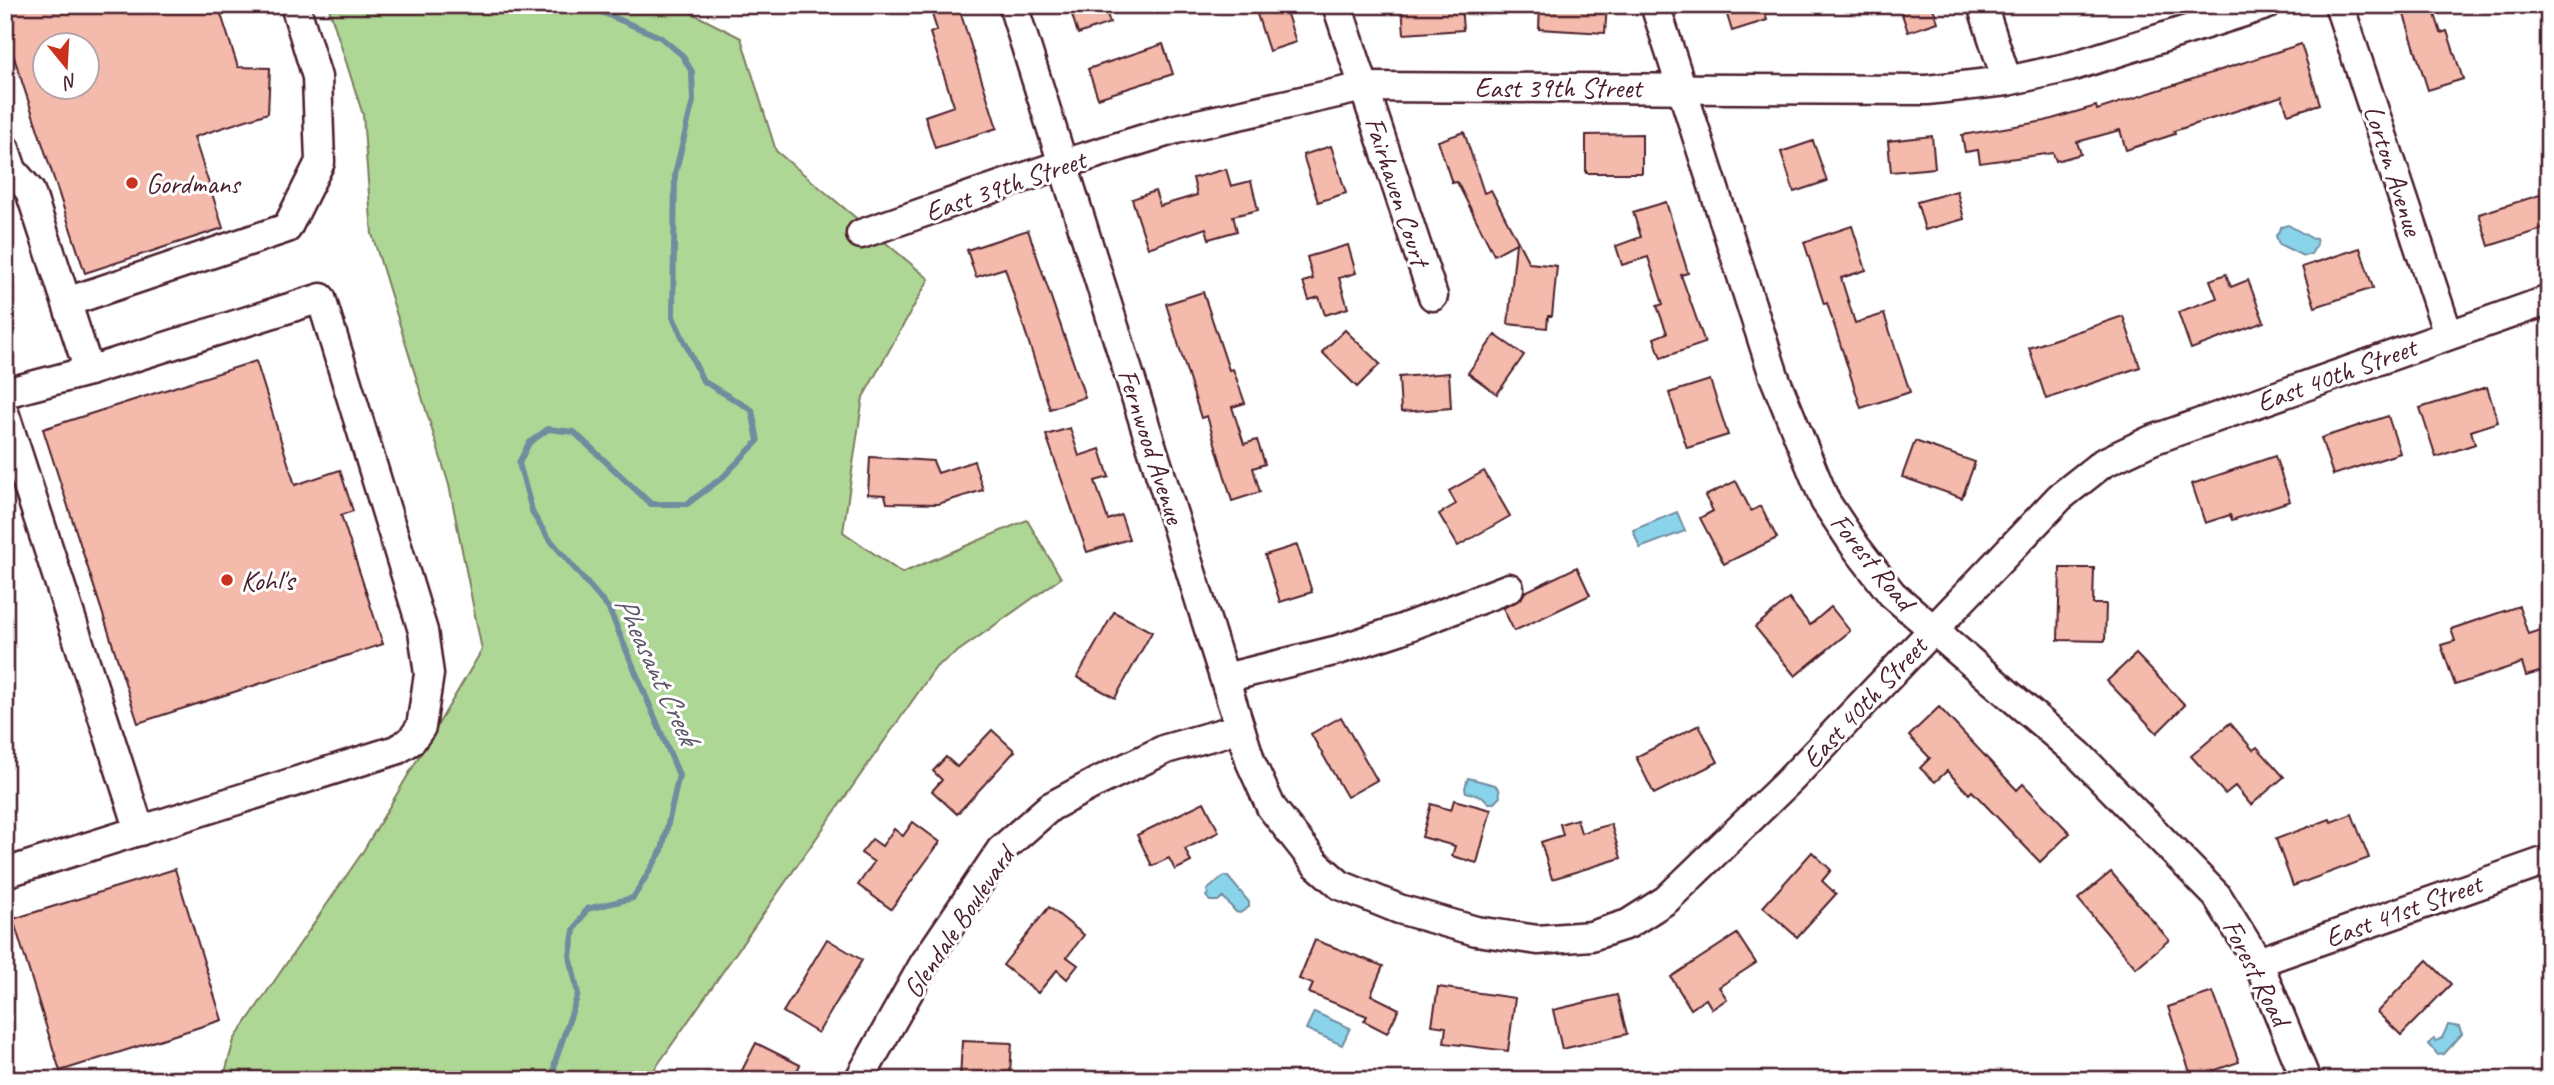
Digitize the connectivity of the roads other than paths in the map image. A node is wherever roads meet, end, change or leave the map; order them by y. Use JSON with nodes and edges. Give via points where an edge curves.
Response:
{"nodes":[{"id":1,"x":295,"y":5,"type":"edge"},
{"id":2,"x":1013,"y":5,"type":"edge"},
{"id":3,"x":1337,"y":5,"type":"edge"},
{"id":4,"x":1655,"y":5,"type":"edge"},
{"id":5,"x":1982,"y":5,"type":"edge"},
{"id":6,"x":2266,"y":5,"type":"edge"},
{"id":7,"x":2339,"y":5,"type":"edge"},
{"id":8,"x":2007,"y":81,"type":"junction"},
{"id":9,"x":1364,"y":87,"type":"junction"},
{"id":10,"x":1681,"y":88,"type":"junction"},
{"id":11,"x":5,"y":149,"type":"edge"},
{"id":12,"x":1063,"y":164,"type":"junction"},
{"id":13,"x":861,"y":234,"type":"dead end"},
{"id":14,"x":1433,"y":296,"type":"dead end"},
{"id":15,"x":2549,"y":300,"type":"edge"},
{"id":16,"x":66,"y":302,"type":"junction"},
{"id":17,"x":2448,"y":334,"type":"junction"},
{"id":18,"x":89,"y":371,"type":"junction"},
{"id":19,"x":5,"y":394,"type":"edge"},
{"id":20,"x":5,"y":415,"type":"edge"},
{"id":21,"x":1509,"y":588,"type":"dead end"},
{"id":22,"x":1933,"y":629,"type":"junction"},
{"id":23,"x":1225,"y":678,"type":"junction"},
{"id":24,"x":1240,"y":728,"type":"junction"},
{"id":25,"x":140,"y":831,"type":"junction"},
{"id":26,"x":2549,"y":860,"type":"edge"},
{"id":27,"x":5,"y":873,"type":"edge"},
{"id":28,"x":2258,"y":962,"type":"junction"},
{"id":29,"x":859,"y":1080,"type":"edge"},
{"id":30,"x":2306,"y":1080,"type":"edge"}],
"edges":[{"from":1,"to":16,"type":"street","via":[[317,77],[320,162],[287,228]]},
{"from":2,"to":12,"type":"street","name":"Fernwood Avenue"},
{"from":3,"to":9,"type":"street","name":"Fairhaven Court"},
{"from":4,"to":10,"type":"street","name":"Forest Road"},
{"from":5,"to":8,"type":"street"},
{"from":6,"to":8,"type":"street","name":"East 39th Street","via":[[2070,67]]},
{"from":7,"to":17,"type":"street","name":"Lorton Avenue"},
{"from":8,"to":10,"type":"street","name":"East 39th Street","via":[[1927,89]]},
{"from":9,"to":10,"type":"street","name":"East 39th Street"},
{"from":9,"to":12,"type":"street","name":"East 39th Street","via":[[1176,129]]},
{"from":9,"to":14,"type":"street","name":"Fairhaven Court"},
{"from":10,"to":22,"type":"street","name":"Forest Road","via":[[1774,376],[1825,501],[1892,594]]},
{"from":11,"to":16,"type":"street","via":[[12,170],[30,191]]},
{"from":12,"to":13,"type":"street","name":"East 39th Street"},
{"from":12,"to":23,"type":"street","name":"Fernwood Avenue"},
{"from":15,"to":17,"type":"street","name":"East 40th Street"},
{"from":16,"to":18,"type":"street"},
{"from":17,"to":22,"type":"street","name":"East 40th Street","via":[[2152,440],[2103,463],[2060,497]]},
{"from":18,"to":19,"type":"street"},
{"from":18,"to":25,"type":"street","via":[[321,299],[423,631],[429,674],[421,727],[411,741],[396,750]]},
{"from":20,"to":25,"type":"street"},
{"from":21,"to":23,"type":"street","via":[[1338,650]]},
{"from":22,"to":24,"type":"street","name":"East 40th Street","via":[[1666,900],[1628,924],[1591,936],[1538,940],[1476,931],[1399,909],[1340,885],[1316,864],[1272,807]]},
{"from":22,"to":28,"type":"street","name":"Forest Road","via":[[2089,764],[2217,896]]},
{"from":23,"to":24,"type":"street","name":"Fernwood Avenue"},
{"from":24,"to":29,"type":"street","name":"Glendale Boulevard","via":[[1166,749],[1096,783],[1050,807],[1001,850],[924,964]]},
{"from":25,"to":27,"type":"street"},
{"from":26,"to":28,"type":"street","name":"East 41st Street"},
{"from":28,"to":30,"type":"street","name":"Forest Road"}]}
